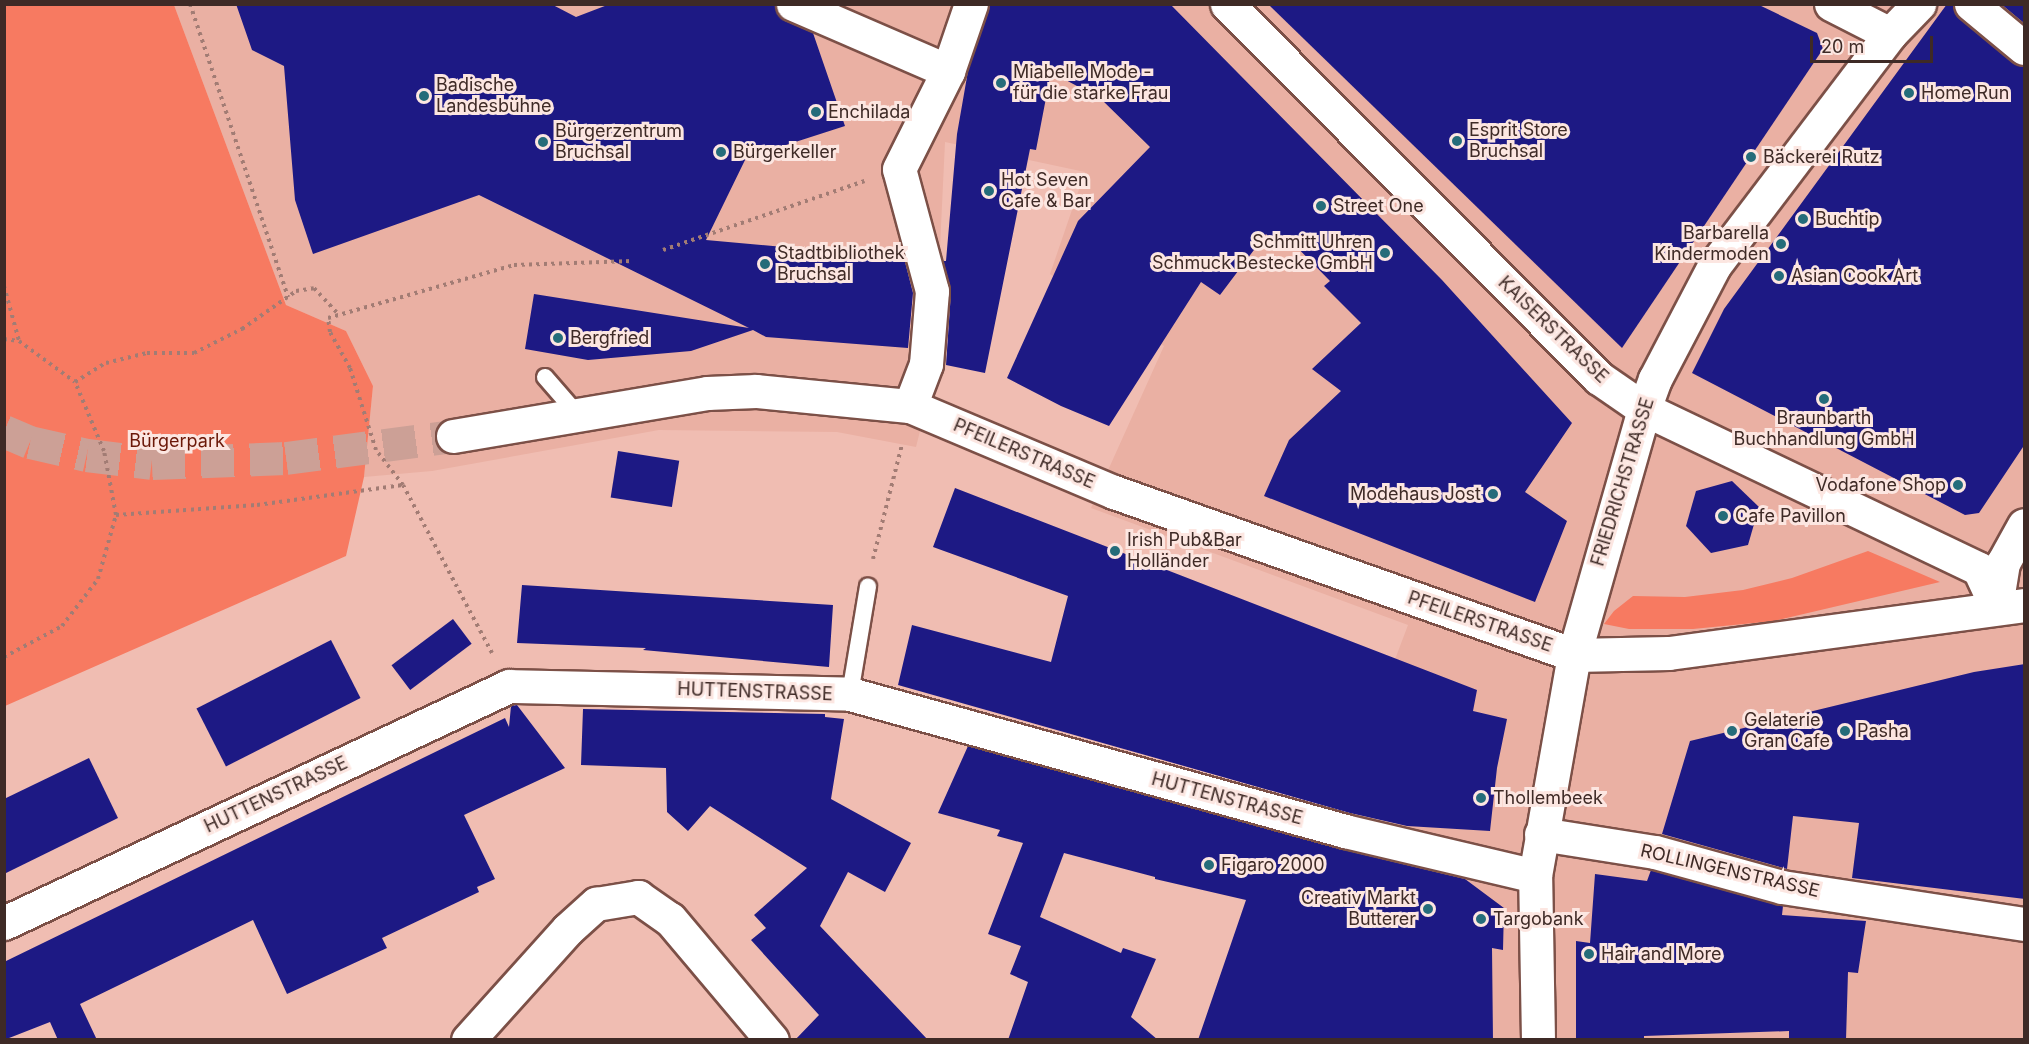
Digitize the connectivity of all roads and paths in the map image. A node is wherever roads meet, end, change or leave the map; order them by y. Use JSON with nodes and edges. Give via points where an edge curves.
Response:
{"nodes":[{"id":1,"x":190,"y":4,"type":"edge"},
{"id":2,"x":793,"y":4,"type":"edge"},
{"id":3,"x":971,"y":4,"type":"edge"},
{"id":4,"x":1227,"y":4,"type":"edge"},
{"id":5,"x":1831,"y":4,"type":"edge"},
{"id":6,"x":1971,"y":4,"type":"edge"},
{"id":7,"x":1923,"y":6,"type":"edge"},
{"id":8,"x":1890,"y":34,"type":"junction"},
{"id":9,"x":2025,"y":48,"type":"edge"},
{"id":10,"x":948,"y":71,"type":"junction"},
{"id":11,"x":898,"y":169,"type":"junction"},
{"id":12,"x":663,"y":250,"type":"dead end"},
{"id":13,"x":633,"y":261,"type":"dead end"},
{"id":14,"x":4,"y":286,"type":"edge"},
{"id":15,"x":288,"y":297,"type":"junction"},
{"id":16,"x":339,"y":315,"type":"junction"},
{"id":17,"x":4,"y":339,"type":"edge"},
{"id":18,"x":18,"y":342,"type":"junction"},
{"id":19,"x":545,"y":377,"type":"dead end"},
{"id":20,"x":75,"y":382,"type":"junction"},
{"id":21,"x":910,"y":406,"type":"junction"},
{"id":22,"x":1644,"y":410,"type":"junction"},
{"id":23,"x":578,"y":415,"type":"junction"},
{"id":24,"x":453,"y":436,"type":"tunnel mouth"},
{"id":25,"x":403,"y":485,"type":"junction"},
{"id":26,"x":116,"y":514,"type":"junction"},
{"id":27,"x":2025,"y":525,"type":"edge"},
{"id":28,"x":868,"y":587,"type":"joint"},
{"id":29,"x":2010,"y":605,"type":"edge"},
{"id":30,"x":1574,"y":655,"type":"junction"},
{"id":31,"x":4,"y":657,"type":"edge"},
{"id":32,"x":509,"y":686,"type":"junction"},
{"id":33,"x":850,"y":694,"type":"junction"},
{"id":34,"x":1541,"y":834,"type":"junction"},
{"id":35,"x":1535,"y":876,"type":"junction"},
{"id":36,"x":4,"y":923,"type":"edge"},
{"id":37,"x":2025,"y":924,"type":"edge"},
{"id":38,"x":468,"y":1040,"type":"edge"},
{"id":39,"x":772,"y":1040,"type":"edge"},
{"id":40,"x":1538,"y":1040,"type":"edge"}],
"edges":[{"from":1,"to":15,"type":"path"},
{"from":2,"to":10,"type":"street"},
{"from":3,"to":10,"type":"street"},
{"from":4,"to":22,"type":"street","name":"KAISERSTRASSE","via":[[1599,378]]},
{"from":5,"to":8,"type":"street"},
{"from":6,"to":9,"type":"street"},
{"from":7,"to":8,"type":"street","name":"FRIEDRICHSTRASSE"},
{"from":8,"to":22,"type":"street","name":"FRIEDRICHSTRASSE","via":[[1714,266],[1655,379]]},
{"from":10,"to":11,"type":"street"},
{"from":11,"to":12,"type":"path"},
{"from":11,"to":21,"type":"street","via":[[932,291],[926,364]]},
{"from":13,"to":16,"type":"path","via":[[514,265]]},
{"from":14,"to":18,"type":"path"},
{"from":15,"to":16,"type":"path","via":[[296,291],[314,288]]},
{"from":15,"to":20,"type":"path","via":[[242,329],[194,352],[147,353],[106,363]]},
{"from":16,"to":25,"type":"path","via":[[328,318],[330,332],[350,368],[376,450]]},
{"from":17,"to":18,"type":"path"},
{"from":18,"to":20,"type":"path"},
{"from":19,"to":23,"type":"lane"},
{"from":20,"to":26,"type":"path","via":[[104,451]]},
{"from":21,"to":23,"type":"street","name":"PFEILERSTRASSE","via":[[756,391],[707,393]]},
{"from":21,"to":28,"type":"path"},
{"from":21,"to":30,"type":"street","name":"PFEILERSTRASSE","via":[[1114,492]]},
{"from":22,"to":29,"type":"street","name":"KAISERSTRASSE","via":[[1978,569]]},
{"from":22,"to":30,"type":"street","name":"FRIEDRICHSTRASSE"},
{"from":23,"to":24,"type":"street","name":"PFEILERSTRASSE"},
{"from":25,"to":26,"type":"path","via":[[257,505]]},
{"from":25,"to":32,"type":"path"},
{"from":26,"to":31,"type":"path","via":[[98,579],[62,626]]},
{"from":27,"to":29,"type":"street","via":[[2003,563]]},
{"from":28,"to":33,"type":"lane"},
{"from":29,"to":30,"type":"street","via":[[1669,653]]},
{"from":30,"to":34,"type":"street","name":"FRIEDRICHSTRASSE"},
{"from":32,"to":33,"type":"street","name":"HUTTENSTRASSE"},
{"from":32,"to":36,"type":"street","name":"HUTTENSTRASSE"},
{"from":33,"to":35,"type":"street","name":"HUTTENSTRASSE","via":[[1345,831]]},
{"from":34,"to":35,"type":"street","name":"FRIEDRICHSTRASSE"},
{"from":34,"to":37,"type":"street","name":"ROLLINGENSTRASSE","via":[[1654,852],[1782,887]]},
{"from":35,"to":40,"type":"street","name":"FRIEDRICHSTRASSE"},
{"from":38,"to":39,"type":"street","via":[[568,929],[596,904],[638,897],[670,919]]}]}
